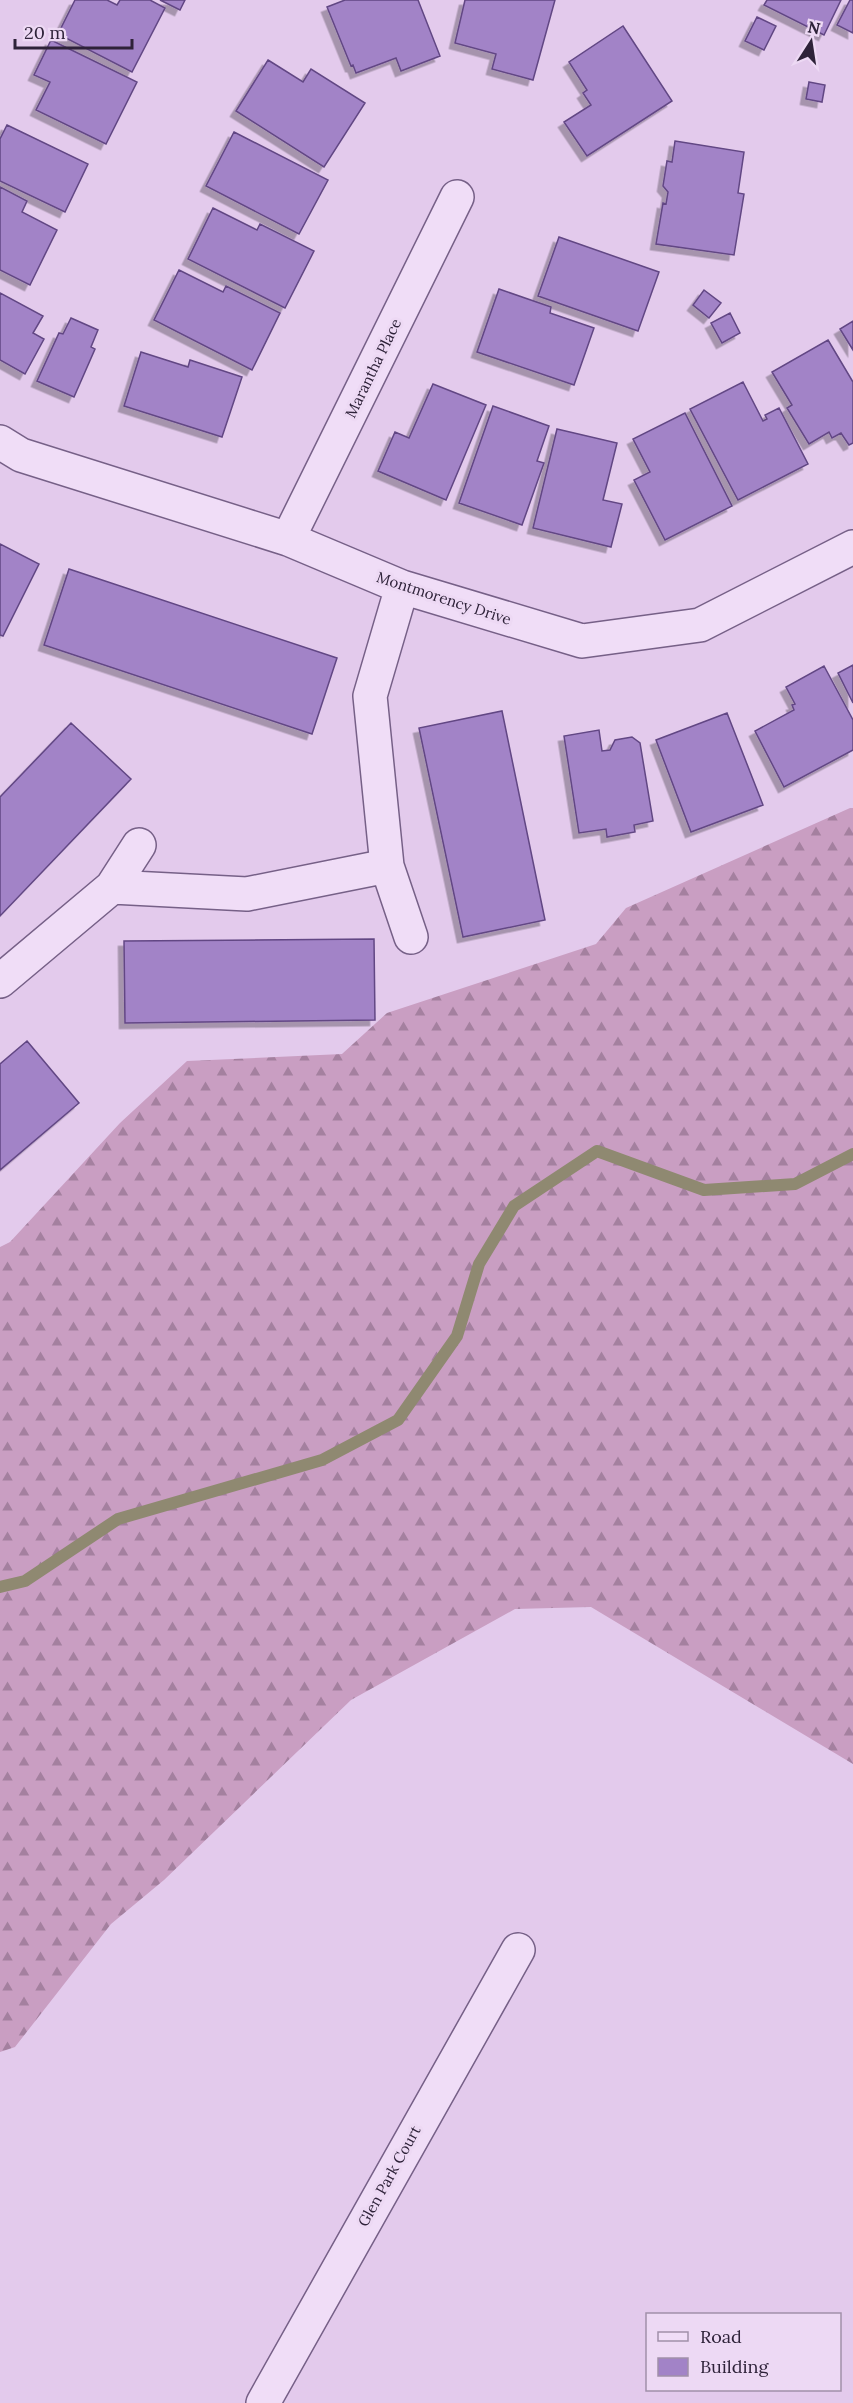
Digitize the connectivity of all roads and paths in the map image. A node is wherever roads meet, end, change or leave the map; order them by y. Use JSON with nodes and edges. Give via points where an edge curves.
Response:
{"nodes":[{"id":1,"x":457,"y":197,"type":"dead end"},
{"id":2,"x":0,"y":442,"type":"edge"},
{"id":3,"x":288,"y":539,"type":"junction"},
{"id":4,"x":853,"y":547,"type":"edge"},
{"id":5,"x":402,"y":587,"type":"junction"},
{"id":6,"x":139,"y":845,"type":"dead end"},
{"id":7,"x":387,"y":866,"type":"junction"},
{"id":8,"x":112,"y":887,"type":"junction"},
{"id":9,"x":411,"y":937,"type":"dead end"},
{"id":10,"x":0,"y":981,"type":"edge"},
{"id":11,"x":518,"y":1950,"type":"dead end"},
{"id":12,"x":263,"y":2403,"type":"edge"}],
"edges":[{"from":1,"to":3,"type":"street","name":"Marantha Place"},
{"from":2,"to":3,"type":"street","name":"Montmorency Drive","via":[[21,455]]},
{"from":3,"to":5,"type":"street","name":"Montmorency Drive"},
{"from":4,"to":5,"type":"street","name":"Montmorency Drive","via":[[700,625],[582,641]]},
{"from":5,"to":7,"type":"street","via":[[370,696]]},
{"from":6,"to":8,"type":"street"},
{"from":7,"to":8,"type":"street","via":[[247,894]]},
{"from":7,"to":9,"type":"street"},
{"from":8,"to":10,"type":"street"},
{"from":11,"to":12,"type":"street","name":"Glen Park Court"}]}
